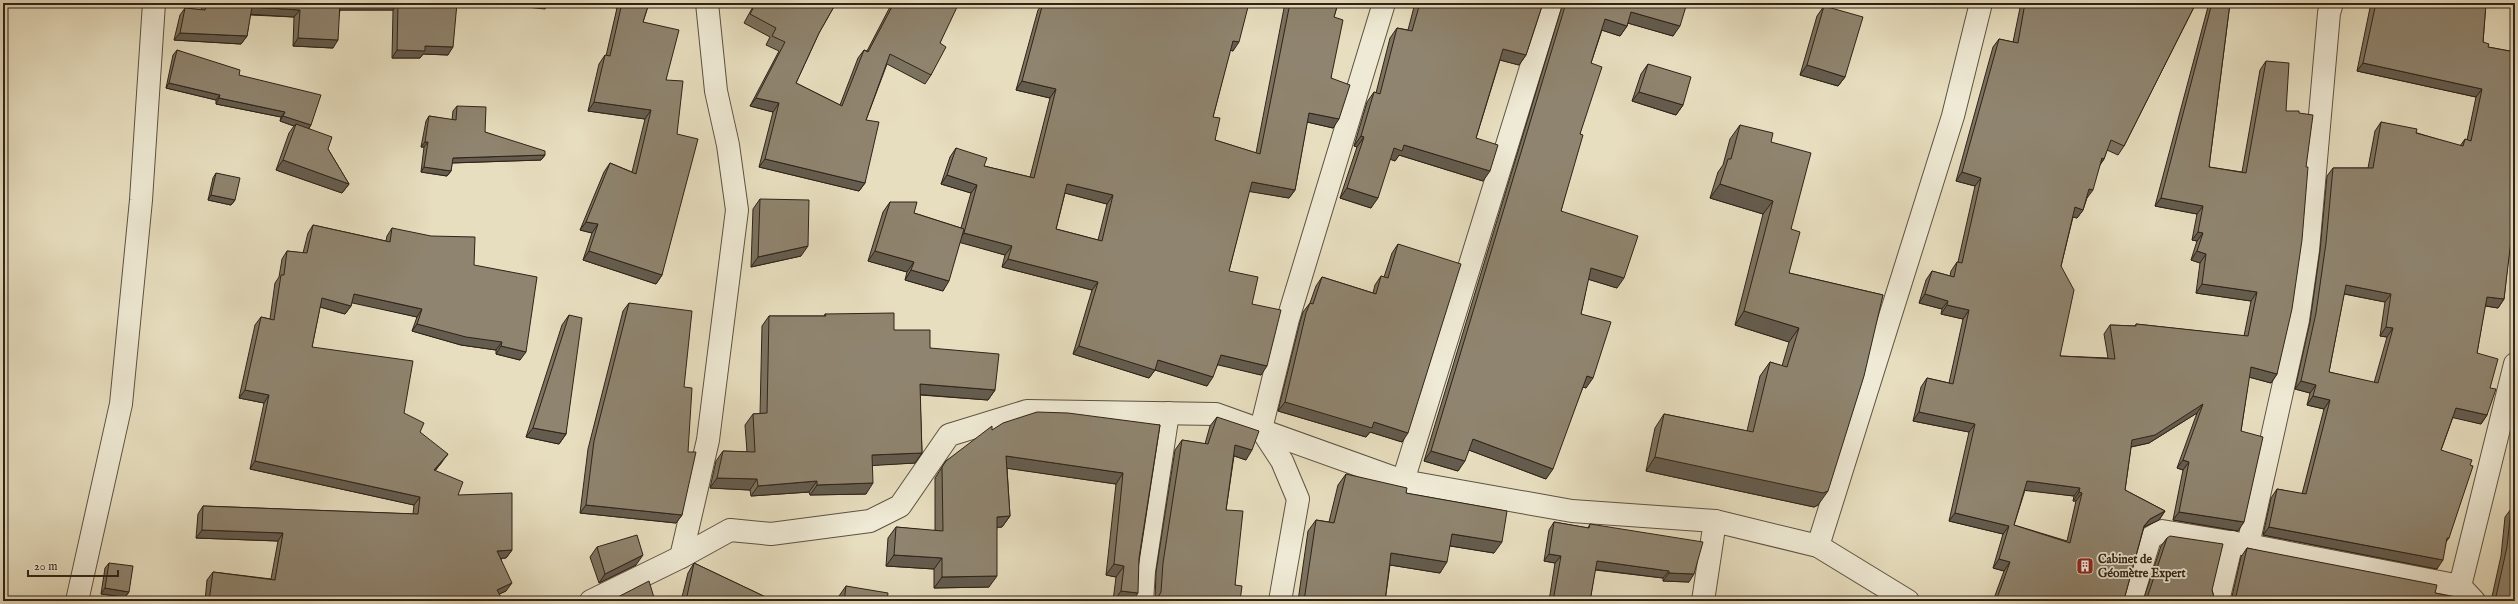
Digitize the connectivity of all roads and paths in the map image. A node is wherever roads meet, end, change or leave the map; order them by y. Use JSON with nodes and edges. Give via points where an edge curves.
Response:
{"nodes":[{"id":1,"x":154,"y":3,"type":"edge"},
{"id":2,"x":707,"y":3,"type":"edge"},
{"id":3,"x":1384,"y":3,"type":"edge"},
{"id":4,"x":1552,"y":3,"type":"edge"},
{"id":5,"x":1982,"y":3,"type":"edge"},
{"id":6,"x":2332,"y":3,"type":"edge"},
{"id":7,"x":2515,"y":364,"type":"edge"},
{"id":8,"x":1168,"y":413,"type":"junction"},
{"id":9,"x":2509,"y":416,"type":"edge"},
{"id":10,"x":1261,"y":429,"type":"junction"},
{"id":11,"x":1404,"y":480,"type":"junction"},
{"id":12,"x":1715,"y":521,"type":"junction"},
{"id":13,"x":2240,"y":544,"type":"junction"},
{"id":14,"x":1818,"y":546,"type":"junction"},
{"id":15,"x":681,"y":557,"type":"junction"},
{"id":16,"x":2467,"y":594,"type":"edge"},
{"id":17,"x":77,"y":601,"type":"edge"},
{"id":18,"x":591,"y":601,"type":"edge"},
{"id":19,"x":1142,"y":601,"type":"edge"},
{"id":20,"x":1280,"y":601,"type":"edge"},
{"id":21,"x":1703,"y":601,"type":"edge"},
{"id":22,"x":1908,"y":601,"type":"edge"},
{"id":23,"x":2131,"y":601,"type":"edge"},
{"id":24,"x":2218,"y":601,"type":"edge"}],
"edges":[{"from":1,"to":17,"type":"street","via":[[141,200],[122,404]]},
{"from":2,"to":15,"type":"street","via":[[716,91],[728,145],[737,210],[708,440]]},
{"from":3,"to":10,"type":"street","via":[[1288,319]]},
{"from":4,"to":11,"type":"street"},
{"from":5,"to":14,"type":"street","via":[[1953,116]]},
{"from":6,"to":13,"type":"street","via":[[2329,13],[2308,250],[2298,320]]},
{"from":7,"to":9,"type":"street"},
{"from":8,"to":10,"type":"street","via":[[1216,414]]},
{"from":8,"to":15,"type":"street","via":[[1027,411],[949,435],[900,506],[870,521],[771,534],[730,530]]},
{"from":8,"to":19,"type":"street","via":[[1144,571]]},
{"from":9,"to":16,"type":"street"},
{"from":10,"to":11,"type":"street"},
{"from":10,"to":20,"type":"street","via":[[1282,461],[1298,499]]},
{"from":11,"to":12,"type":"street","via":[[1572,511]]},
{"from":12,"to":14,"type":"street"},
{"from":12,"to":21,"type":"street"},
{"from":13,"to":16,"type":"street"},
{"from":13,"to":23,"type":"street","via":[[2162,531],[2155,533],[2150,538]]},
{"from":13,"to":24,"type":"street"},
{"from":14,"to":22,"type":"street"},
{"from":15,"to":18,"type":"street"}]}
